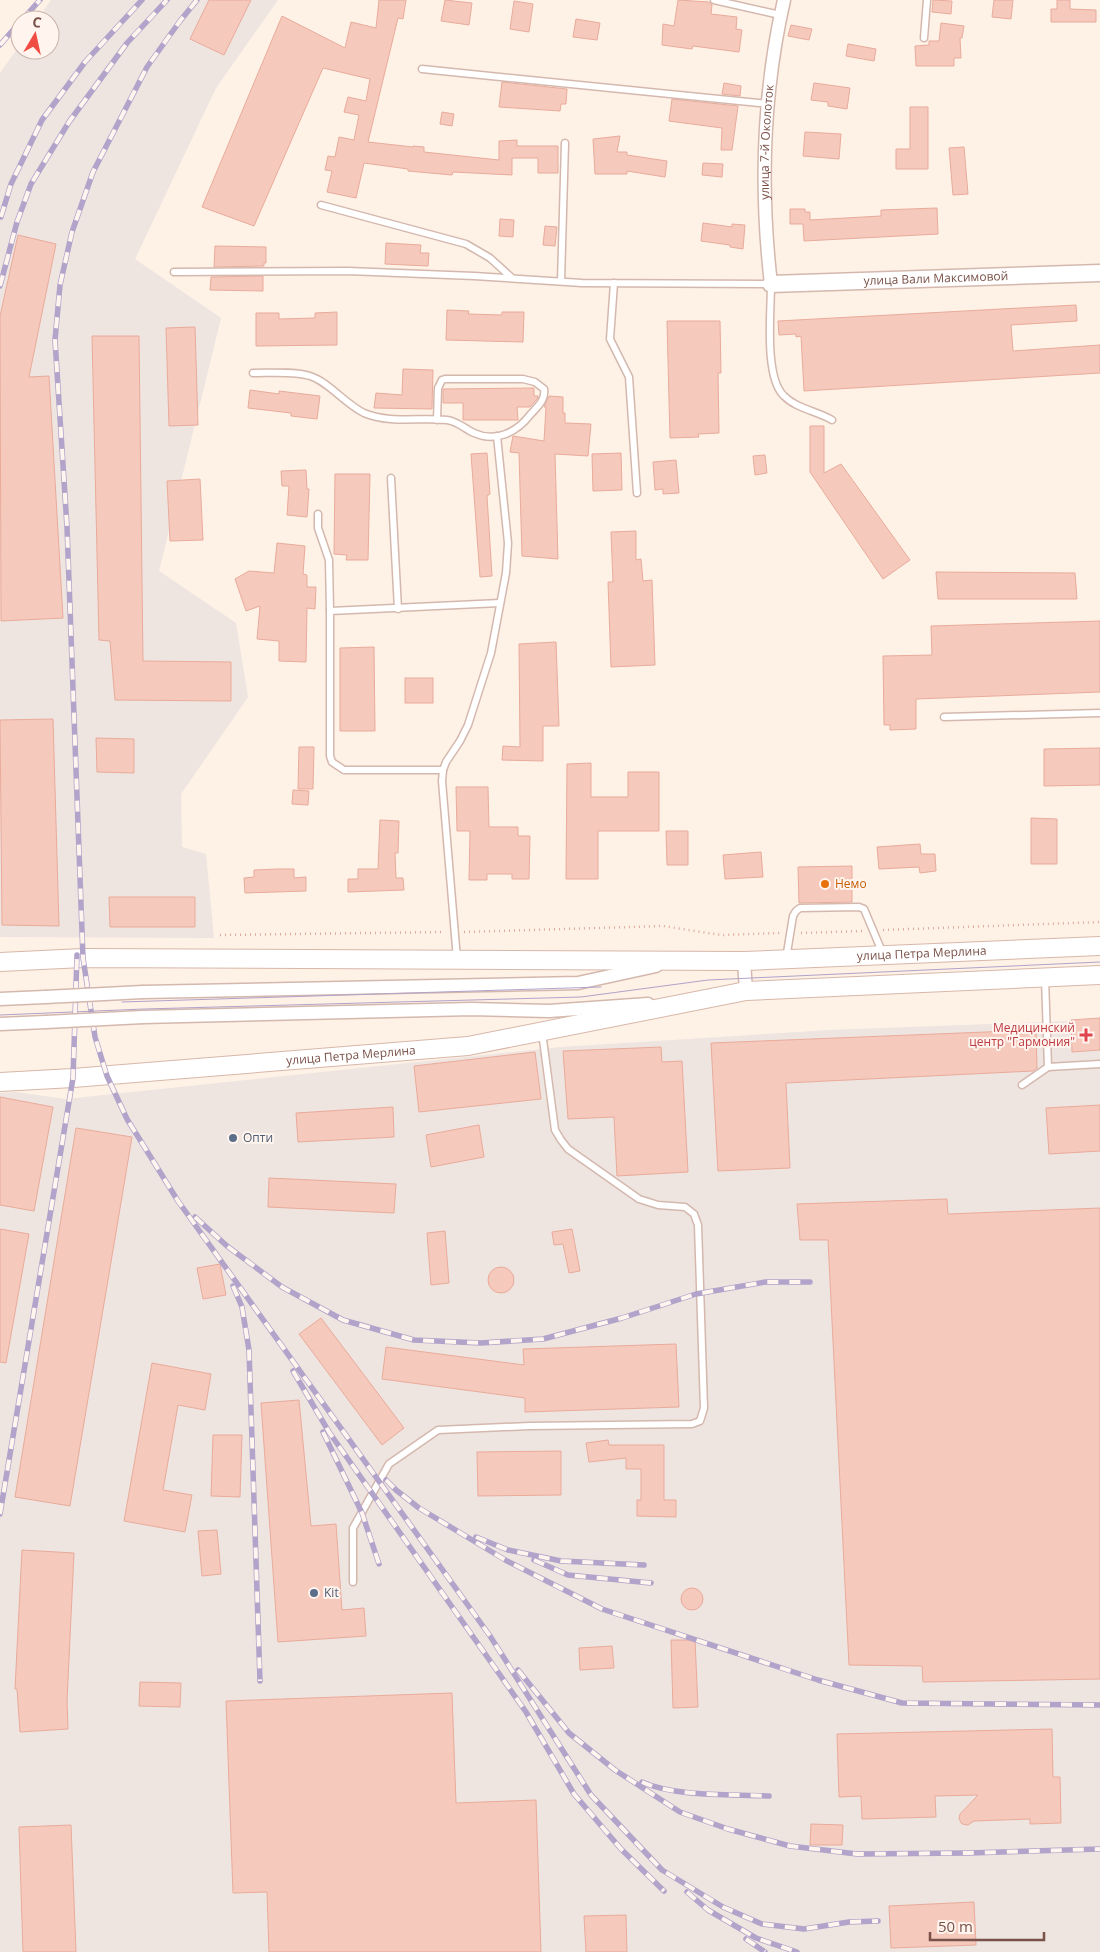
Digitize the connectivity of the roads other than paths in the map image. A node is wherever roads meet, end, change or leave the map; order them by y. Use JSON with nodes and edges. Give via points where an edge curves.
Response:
{"nodes":[{"id":1,"x":714,"y":0,"type":"edge"},
{"id":2,"x":784,"y":0,"type":"edge"},
{"id":3,"x":927,"y":0,"type":"edge"},
{"id":4,"x":780,"y":15,"type":"junction"},
{"id":5,"x":924,"y":38,"type":"dead end"},
{"id":6,"x":422,"y":69,"type":"dead end"},
{"id":7,"x":768,"y":104,"type":"junction"},
{"id":8,"x":566,"y":143,"type":"dead end"},
{"id":9,"x":321,"y":205,"type":"dead end"},
{"id":10,"x":174,"y":272,"type":"dead end"},
{"id":11,"x":1100,"y":273,"type":"edge"},
{"id":12,"x":512,"y":278,"type":"junction"},
{"id":13,"x":561,"y":281,"type":"junction"},
{"id":14,"x":614,"y":283,"type":"junction"},
{"id":15,"x":771,"y":284,"type":"junction"},
{"id":16,"x":253,"y":373,"type":"dead end"},
{"id":17,"x":437,"y":420,"type":"junction"},
{"id":18,"x":832,"y":420,"type":"dead end"},
{"id":19,"x":497,"y":436,"type":"junction"},
{"id":20,"x":391,"y":478,"type":"dead end"},
{"id":21,"x":637,"y":493,"type":"dead end"},
{"id":22,"x":318,"y":514,"type":"dead end"},
{"id":23,"x":500,"y":603,"type":"junction"},
{"id":24,"x":398,"y":609,"type":"junction"},
{"id":25,"x":330,"y":611,"type":"junction"},
{"id":26,"x":1100,"y":713,"type":"edge"},
{"id":27,"x":944,"y":717,"type":"dead end"},
{"id":28,"x":443,"y":770,"type":"junction"},
{"id":29,"x":1100,"y":946,"type":"edge"},
{"id":30,"x":884,"y":955,"type":"junction"},
{"id":31,"x":786,"y":959,"type":"junction"},
{"id":32,"x":457,"y":960,"type":"junction"},
{"id":33,"x":680,"y":961,"type":"junction"},
{"id":34,"x":744,"y":961,"type":"junction"},
{"id":35,"x":0,"y":962,"type":"edge"},
{"id":36,"x":1100,"y":975,"type":"edge"},
{"id":37,"x":1045,"y":977,"type":"junction"},
{"id":38,"x":746,"y":991,"type":"junction"},
{"id":39,"x":0,"y":999,"type":"edge"},
{"id":40,"x":698,"y":1000,"type":"junction"},
{"id":41,"x":0,"y":1024,"type":"edge"},
{"id":42,"x":542,"y":1031,"type":"junction"},
{"id":43,"x":1100,"y":1064,"type":"edge"},
{"id":44,"x":1048,"y":1067,"type":"junction"},
{"id":45,"x":0,"y":1082,"type":"edge"},
{"id":46,"x":1022,"y":1085,"type":"dead end"},
{"id":47,"x":353,"y":1582,"type":"dead end"}],
"edges":[{"from":1,"to":4,"type":"lane"},
{"from":2,"to":4,"type":"street","name":"улица 7-й Околоток"},
{"from":3,"to":5,"type":"lane"},
{"from":4,"to":7,"type":"street","name":"улица 7-й Околоток"},
{"from":6,"to":7,"type":"lane"},
{"from":7,"to":15,"type":"street","name":"улица 7-й Околоток","via":[[764,215]]},
{"from":8,"to":13,"type":"lane"},
{"from":9,"to":12,"type":"lane","via":[[466,244],[490,258]]},
{"from":10,"to":12,"type":"lane","via":[[348,271]]},
{"from":11,"to":15,"type":"street","name":"улица Вали Максимовой"},
{"from":12,"to":13,"type":"lane"},
{"from":13,"to":14,"type":"lane"},
{"from":14,"to":15,"type":"lane"},
{"from":14,"to":21,"type":"lane","via":[[610,339],[629,377]]},
{"from":15,"to":18,"type":"lane","via":[[771,360],[776,385],[794,403]]},
{"from":16,"to":17,"type":"lane","via":[[309,375],[372,416]]},
{"from":17,"to":19,"type":"lane","via":[[451,420],[476,434]]},
{"from":17,"to":19,"type":"lane","via":[[438,388],[445,378],[523,379],[544,389],[542,401],[524,424],[510,434]]},
{"from":19,"to":23,"type":"lane","via":[[508,559]]},
{"from":20,"to":24,"type":"lane"},
{"from":22,"to":25,"type":"lane","via":[[318,528],[329,560]]},
{"from":23,"to":24,"type":"lane"},
{"from":23,"to":28,"type":"lane","via":[[491,653],[468,725]]},
{"from":24,"to":25,"type":"lane"},
{"from":25,"to":28,"type":"lane","via":[[332,762],[344,770]]},
{"from":26,"to":27,"type":"lane"},
{"from":28,"to":32,"type":"lane"},
{"from":29,"to":30,"type":"main road","name":"улица Петра Мерлина"},
{"from":30,"to":31,"type":"main road","name":"улица Петра Мерлина"},
{"from":30,"to":31,"type":"lane","via":[[866,912],[859,907],[800,908],[793,916]]},
{"from":31,"to":34,"type":"main road","name":"улица Петра Мерлина"},
{"from":32,"to":33,"type":"main road","name":"улица Петра Мерлина"},
{"from":32,"to":35,"type":"main road","name":"улица Петра Мерлина","via":[[83,958]]},
{"from":33,"to":34,"type":"main road","name":"улица Петра Мерлина"},
{"from":33,"to":39,"type":"street","name":"улица Петра Мерлина","bridge":true,"via":[[578,983],[143,992]]},
{"from":34,"to":38,"type":"street"},
{"from":36,"to":37,"type":"main road","name":"улица Петра Мерлина"},
{"from":37,"to":38,"type":"main road","name":"улица Петра Мерлина"},
{"from":37,"to":44,"type":"lane"},
{"from":38,"to":40,"type":"main road","name":"улица Петра Мерлина"},
{"from":40,"to":41,"type":"street","name":"улица Петра Мерлина","bridge":true,"via":[[549,1011],[472,1008]]},
{"from":40,"to":42,"type":"main road","name":"улица Петра Мерлина"},
{"from":42,"to":45,"type":"main road","name":"улица Петра Мерлина","via":[[468,1046]]},
{"from":42,"to":47,"type":"lane","via":[[555,1130],[568,1149],[639,1199],[658,1205],[685,1207],[694,1214],[698,1225],[704,1408],[700,1421],[692,1424],[438,1430],[389,1464],[353,1528]]},
{"from":43,"to":44,"type":"lane"},
{"from":44,"to":46,"type":"lane"}]}
